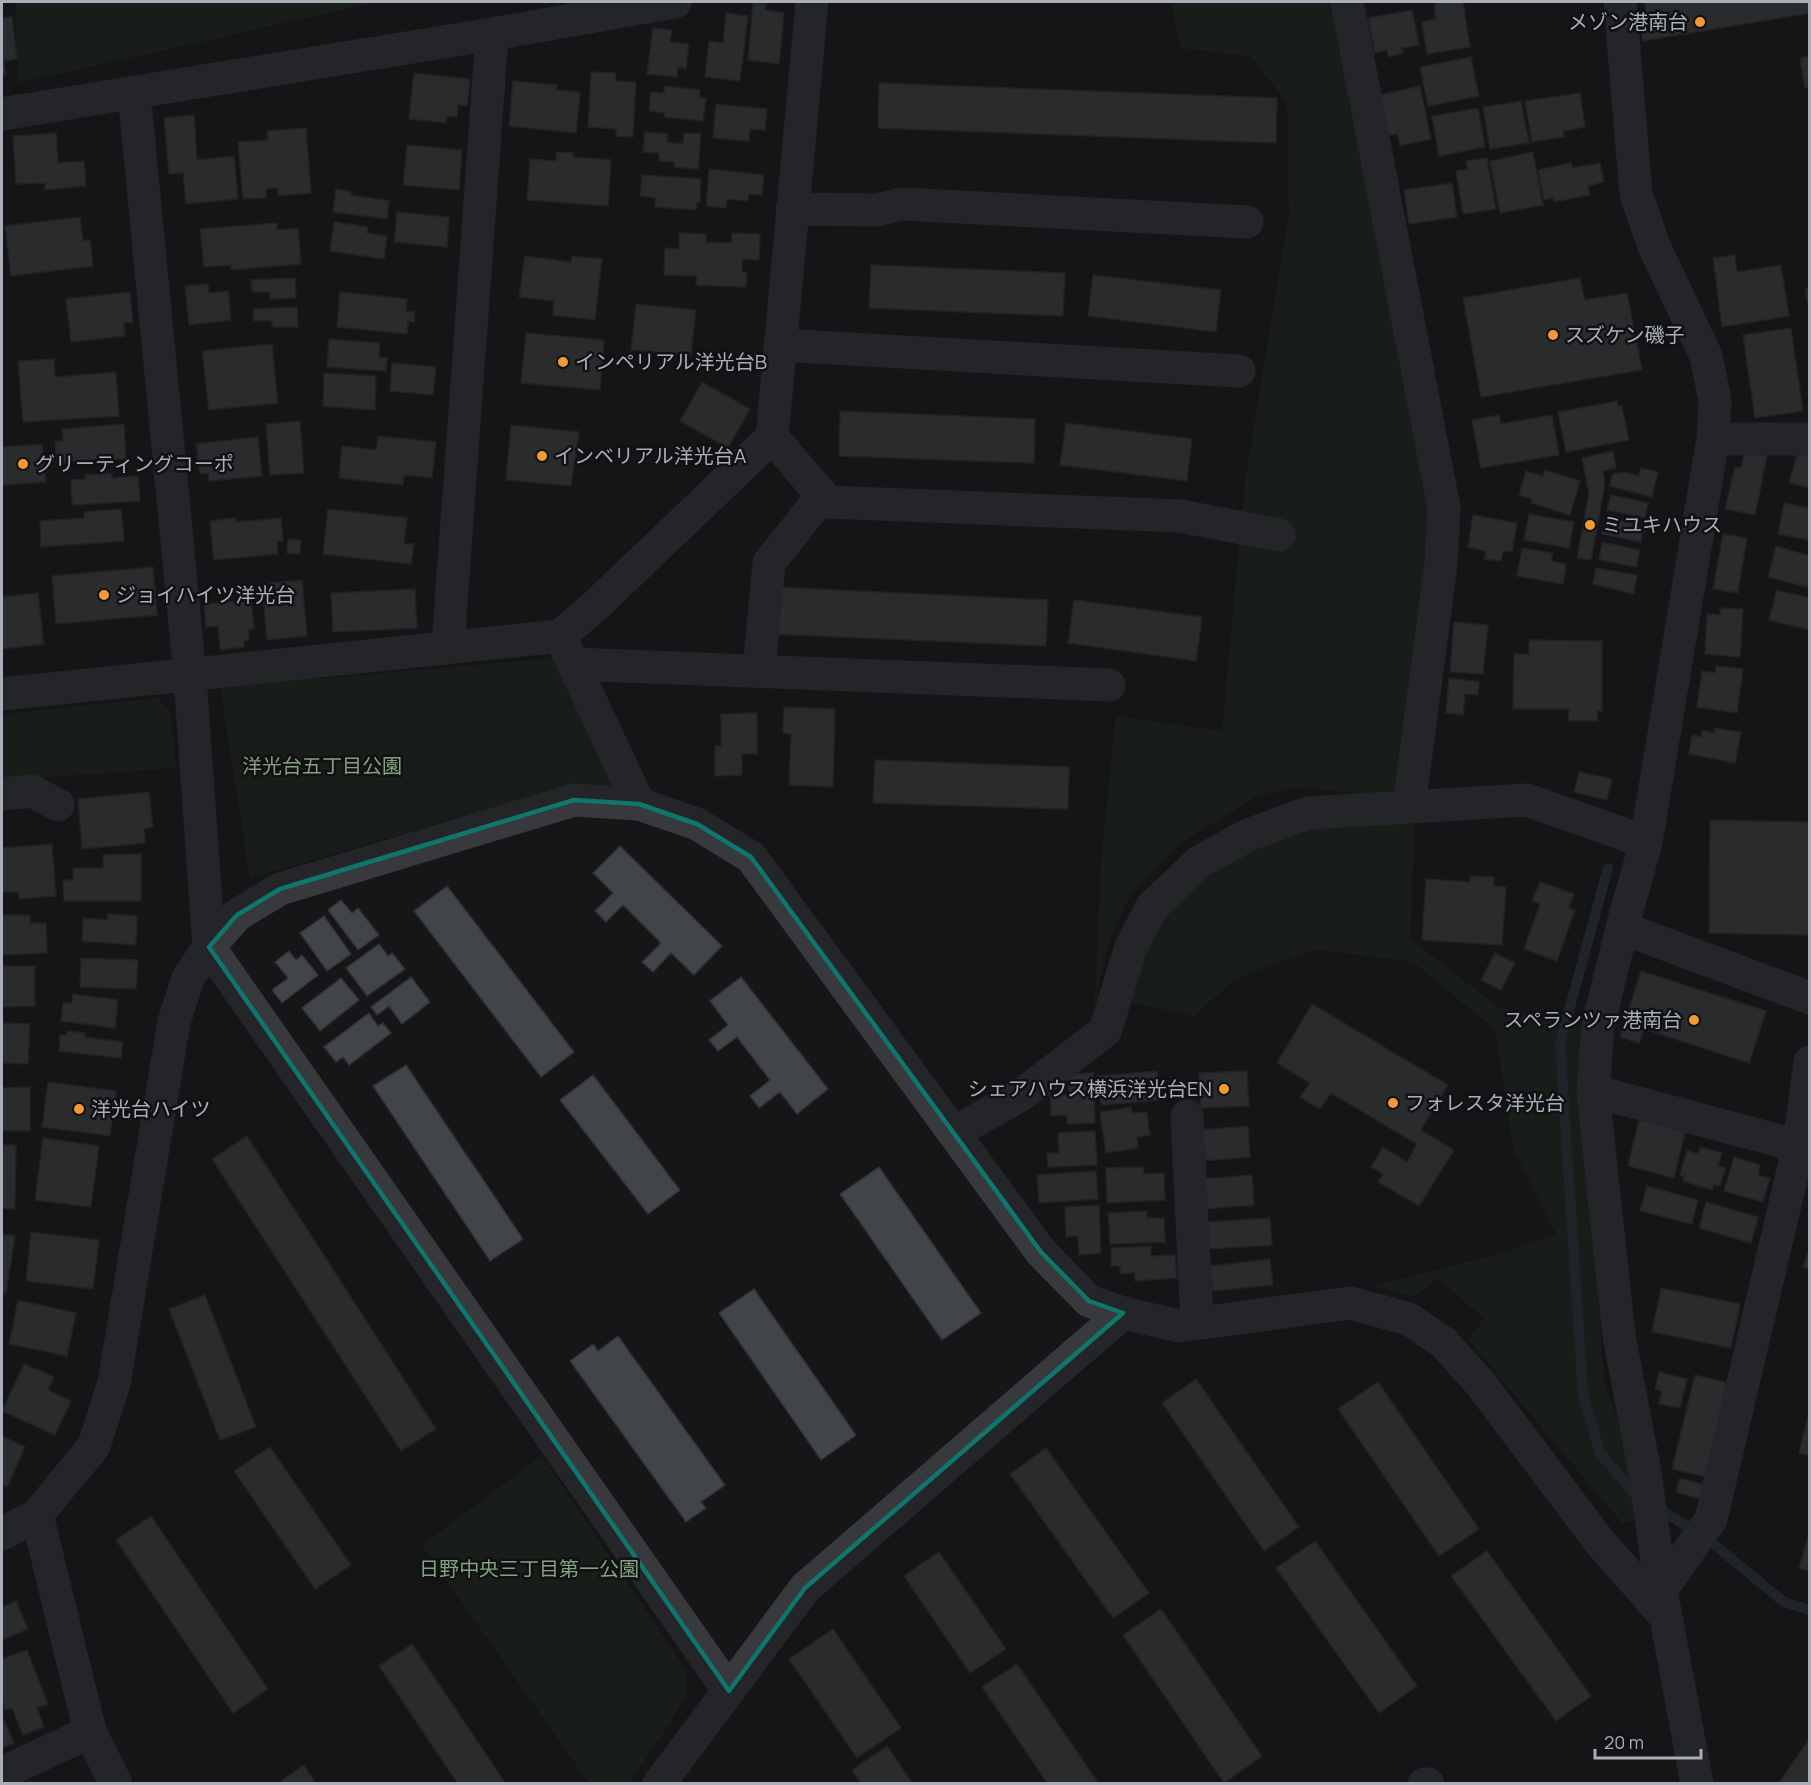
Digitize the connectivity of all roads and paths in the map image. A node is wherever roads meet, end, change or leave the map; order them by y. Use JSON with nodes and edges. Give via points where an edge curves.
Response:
{"nodes":[{"id":1,"x":675,"y":2,"type":"edge"},
{"id":2,"x":812,"y":2,"type":"edge"},
{"id":3,"x":1347,"y":2,"type":"edge"},
{"id":4,"x":1620,"y":2,"type":"edge"},
{"id":5,"x":492,"y":34,"type":"junction"},
{"id":6,"x":135,"y":92,"type":"junction"},
{"id":7,"x":2,"y":114,"type":"edge"},
{"id":8,"x":792,"y":209,"type":"junction"},
{"id":9,"x":1247,"y":222,"type":"dead end"},
{"id":10,"x":780,"y":345,"type":"junction"},
{"id":11,"x":1239,"y":371,"type":"dead end"},
{"id":12,"x":772,"y":437,"type":"junction"},
{"id":13,"x":1713,"y":439,"type":"junction"},
{"id":14,"x":1809,"y":439,"type":"edge"},
{"id":15,"x":822,"y":496,"type":"junction"},
{"id":16,"x":1280,"y":535,"type":"dead end"},
{"id":17,"x":448,"y":647,"type":"junction"},
{"id":18,"x":567,"y":650,"type":"junction"},
{"id":19,"x":759,"y":670,"type":"junction"},
{"id":20,"x":190,"y":676,"type":"junction"},
{"id":21,"x":1109,"y":685,"type":"dead end"},
{"id":22,"x":2,"y":694,"type":"edge"},
{"id":23,"x":2,"y":794,"type":"edge"},
{"id":24,"x":639,"y":804,"type":"junction"},
{"id":25,"x":58,"y":805,"type":"dead end"},
{"id":26,"x":1409,"y":807,"type":"junction"},
{"id":27,"x":1646,"y":842,"type":"junction"},
{"id":28,"x":1622,"y":928,"type":"junction"},
{"id":29,"x":209,"y":947,"type":"junction"},
{"id":30,"x":1809,"y":998,"type":"edge"},
{"id":31,"x":1808,"y":1081,"type":"edge"},
{"id":32,"x":1593,"y":1091,"type":"junction"},
{"id":33,"x":1187,"y":1116,"type":"dead end"},
{"id":34,"x":954,"y":1133,"type":"junction"},
{"id":35,"x":1804,"y":1147,"type":"edge"},
{"id":36,"x":1123,"y":1313,"type":"junction"},
{"id":37,"x":1197,"y":1323,"type":"junction"},
{"id":38,"x":37,"y":1515,"type":"junction"},
{"id":39,"x":2,"y":1534,"type":"edge"},
{"id":40,"x":1664,"y":1604,"type":"junction"},
{"id":41,"x":729,"y":1691,"type":"junction"},
{"id":42,"x":90,"y":1732,"type":"junction"},
{"id":43,"x":2,"y":1773,"type":"edge"},
{"id":44,"x":117,"y":1784,"type":"edge"},
{"id":45,"x":659,"y":1784,"type":"edge"},
{"id":46,"x":1697,"y":1784,"type":"edge"}],
"edges":[{"from":1,"to":5,"type":"street"},
{"from":2,"to":8,"type":"street"},
{"from":3,"to":26,"type":"street","via":[[1444,508],[1441,564]]},
{"from":4,"to":13,"type":"street","via":[[1636,194],[1654,246],[1706,356],[1715,400]]},
{"from":5,"to":6,"type":"street"},
{"from":5,"to":17,"type":"street"},
{"from":6,"to":7,"type":"street"},
{"from":6,"to":20,"type":"street"},
{"from":8,"to":9,"type":"street","via":[[876,210],[902,204]]},
{"from":8,"to":10,"type":"street"},
{"from":10,"to":11,"type":"street"},
{"from":10,"to":12,"type":"street"},
{"from":12,"to":15,"type":"street"},
{"from":12,"to":18,"type":"street","via":[[593,608]]},
{"from":13,"to":14,"type":"street"},
{"from":13,"to":27,"type":"street"},
{"from":15,"to":16,"type":"street","via":[[828,502],[1180,516]]},
{"from":15,"to":19,"type":"street","via":[[769,563]]},
{"from":17,"to":18,"type":"street"},
{"from":17,"to":20,"type":"street"},
{"from":18,"to":19,"type":"street"},
{"from":18,"to":24,"type":"street"},
{"from":19,"to":21,"type":"street"},
{"from":20,"to":22,"type":"street"},
{"from":20,"to":29,"type":"street"},
{"from":23,"to":25,"type":"street","via":[[32,791]]},
{"from":24,"to":29,"type":"street","via":[[574,800],[280,889],[237,915]]},
{"from":24,"to":34,"type":"street","via":[[697,824],[751,857]]},
{"from":26,"to":27,"type":"street","via":[[1527,800]]},
{"from":26,"to":34,"type":"street","via":[[1308,813],[1248,835],[1199,862],[1152,908],[1131,947],[1105,1031],[1024,1093]]},
{"from":27,"to":28,"type":"street"},
{"from":28,"to":30,"type":"street"},
{"from":28,"to":32,"type":"street","via":[[1598,1026]]},
{"from":29,"to":38,"type":"street","via":[[188,978],[174,1022],[114,1383],[94,1446]]},
{"from":29,"to":41,"type":"street"},
{"from":31,"to":35,"type":"street"},
{"from":32,"to":35,"type":"street"},
{"from":32,"to":40,"type":"street","via":[[1619,1336]]},
{"from":33,"to":37,"type":"street"},
{"from":34,"to":36,"type":"street","via":[[1041,1252],[1089,1301]]},
{"from":35,"to":40,"type":"street","via":[[1711,1520],[1686,1555]]},
{"from":36,"to":37,"type":"street","via":[[1179,1326]]},
{"from":36,"to":41,"type":"street","via":[[805,1588]]},
{"from":37,"to":40,"type":"street","via":[[1350,1303],[1409,1319],[1444,1343],[1480,1383],[1599,1541]]},
{"from":38,"to":39,"type":"street"},
{"from":38,"to":42,"type":"street"},
{"from":40,"to":46,"type":"street"},
{"from":41,"to":45,"type":"street"},
{"from":42,"to":43,"type":"street"},
{"from":42,"to":44,"type":"street"}]}
